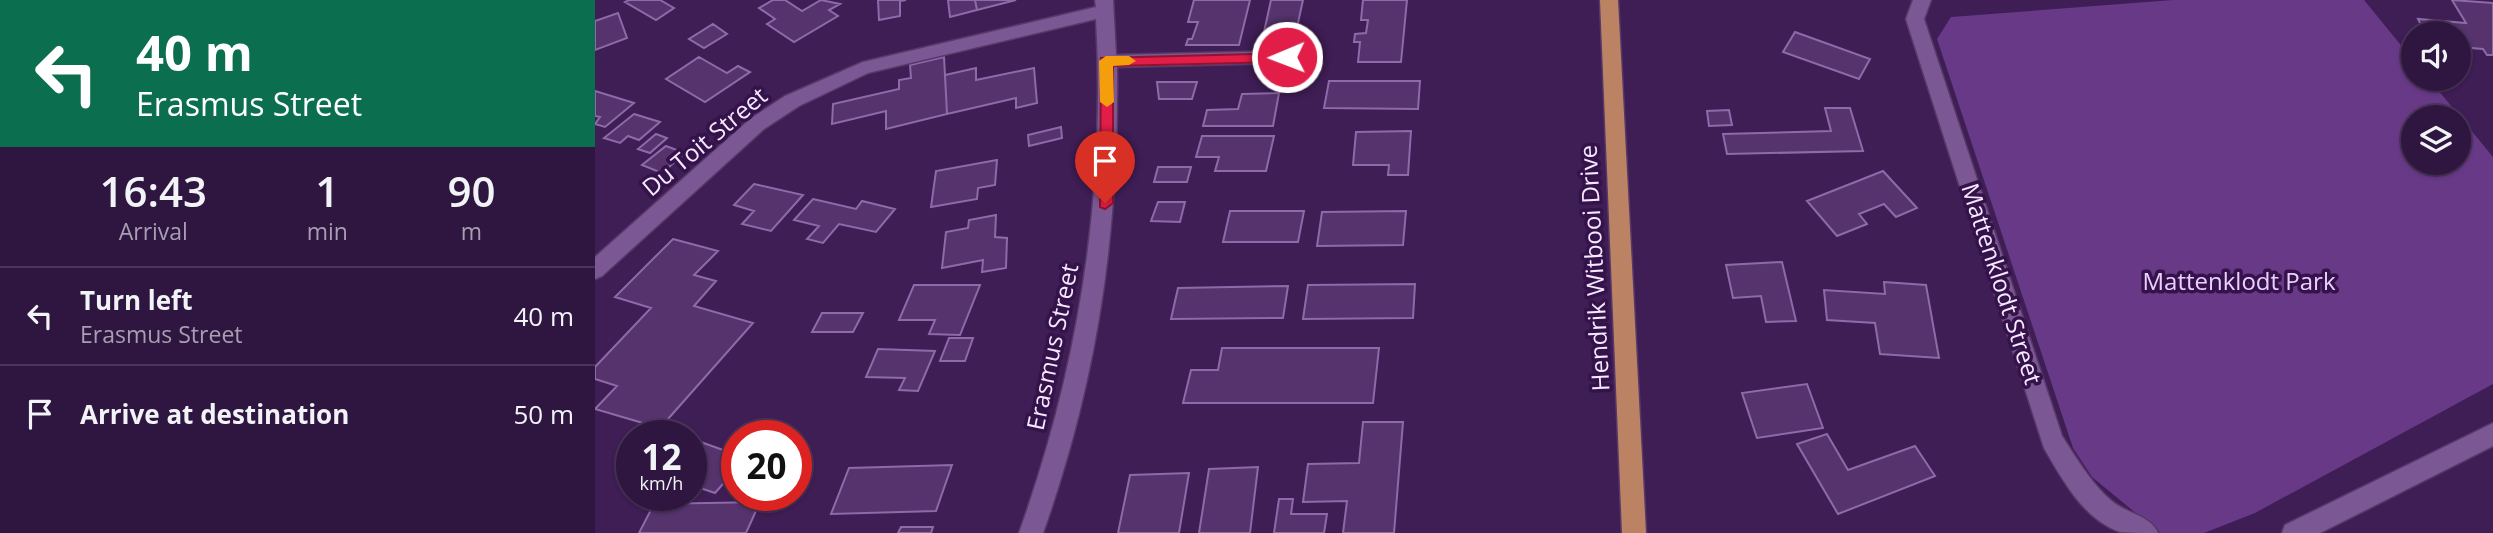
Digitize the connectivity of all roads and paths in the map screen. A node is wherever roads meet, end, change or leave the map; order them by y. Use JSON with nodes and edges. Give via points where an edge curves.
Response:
{"nodes":[{"id":1,"x":1609,"y":0,"type":"edge"},
{"id":2,"x":1922,"y":0,"type":"edge"},
{"id":3,"x":1104,"y":6,"type":"edge"},
{"id":4,"x":1287,"y":57,"type":"dead end"},
{"id":5,"x":1106,"y":61,"type":"junction"},
{"id":6,"x":595,"y":270,"type":"edge"},
{"id":7,"x":2493,"y":434,"type":"edge"},
{"id":8,"x":1031,"y":533,"type":"edge"},
{"id":9,"x":1634,"y":533,"type":"edge"},
{"id":10,"x":2146,"y":533,"type":"edge"},
{"id":11,"x":2294,"y":533,"type":"edge"}],
"edges":[{"from":1,"to":9,"type":"main road","name":"Hendrik Witbooi Drive"},
{"from":2,"to":10,"type":"street","name":"Mattenklodt Street","via":[[1915,19],[2052,440],[2075,478],[2105,511]]},
{"from":3,"to":5,"type":"street","name":"Erasmus Street"},
{"from":3,"to":6,"type":"street","name":"Du Toit Street","via":[[863,68],[829,82],[757,124]]},
{"from":4,"to":5,"type":"street"},
{"from":5,"to":8,"type":"street","name":"Erasmus Street","via":[[1107,174],[1096,276],[1072,400]]},
{"from":7,"to":11,"type":"street"}]}
